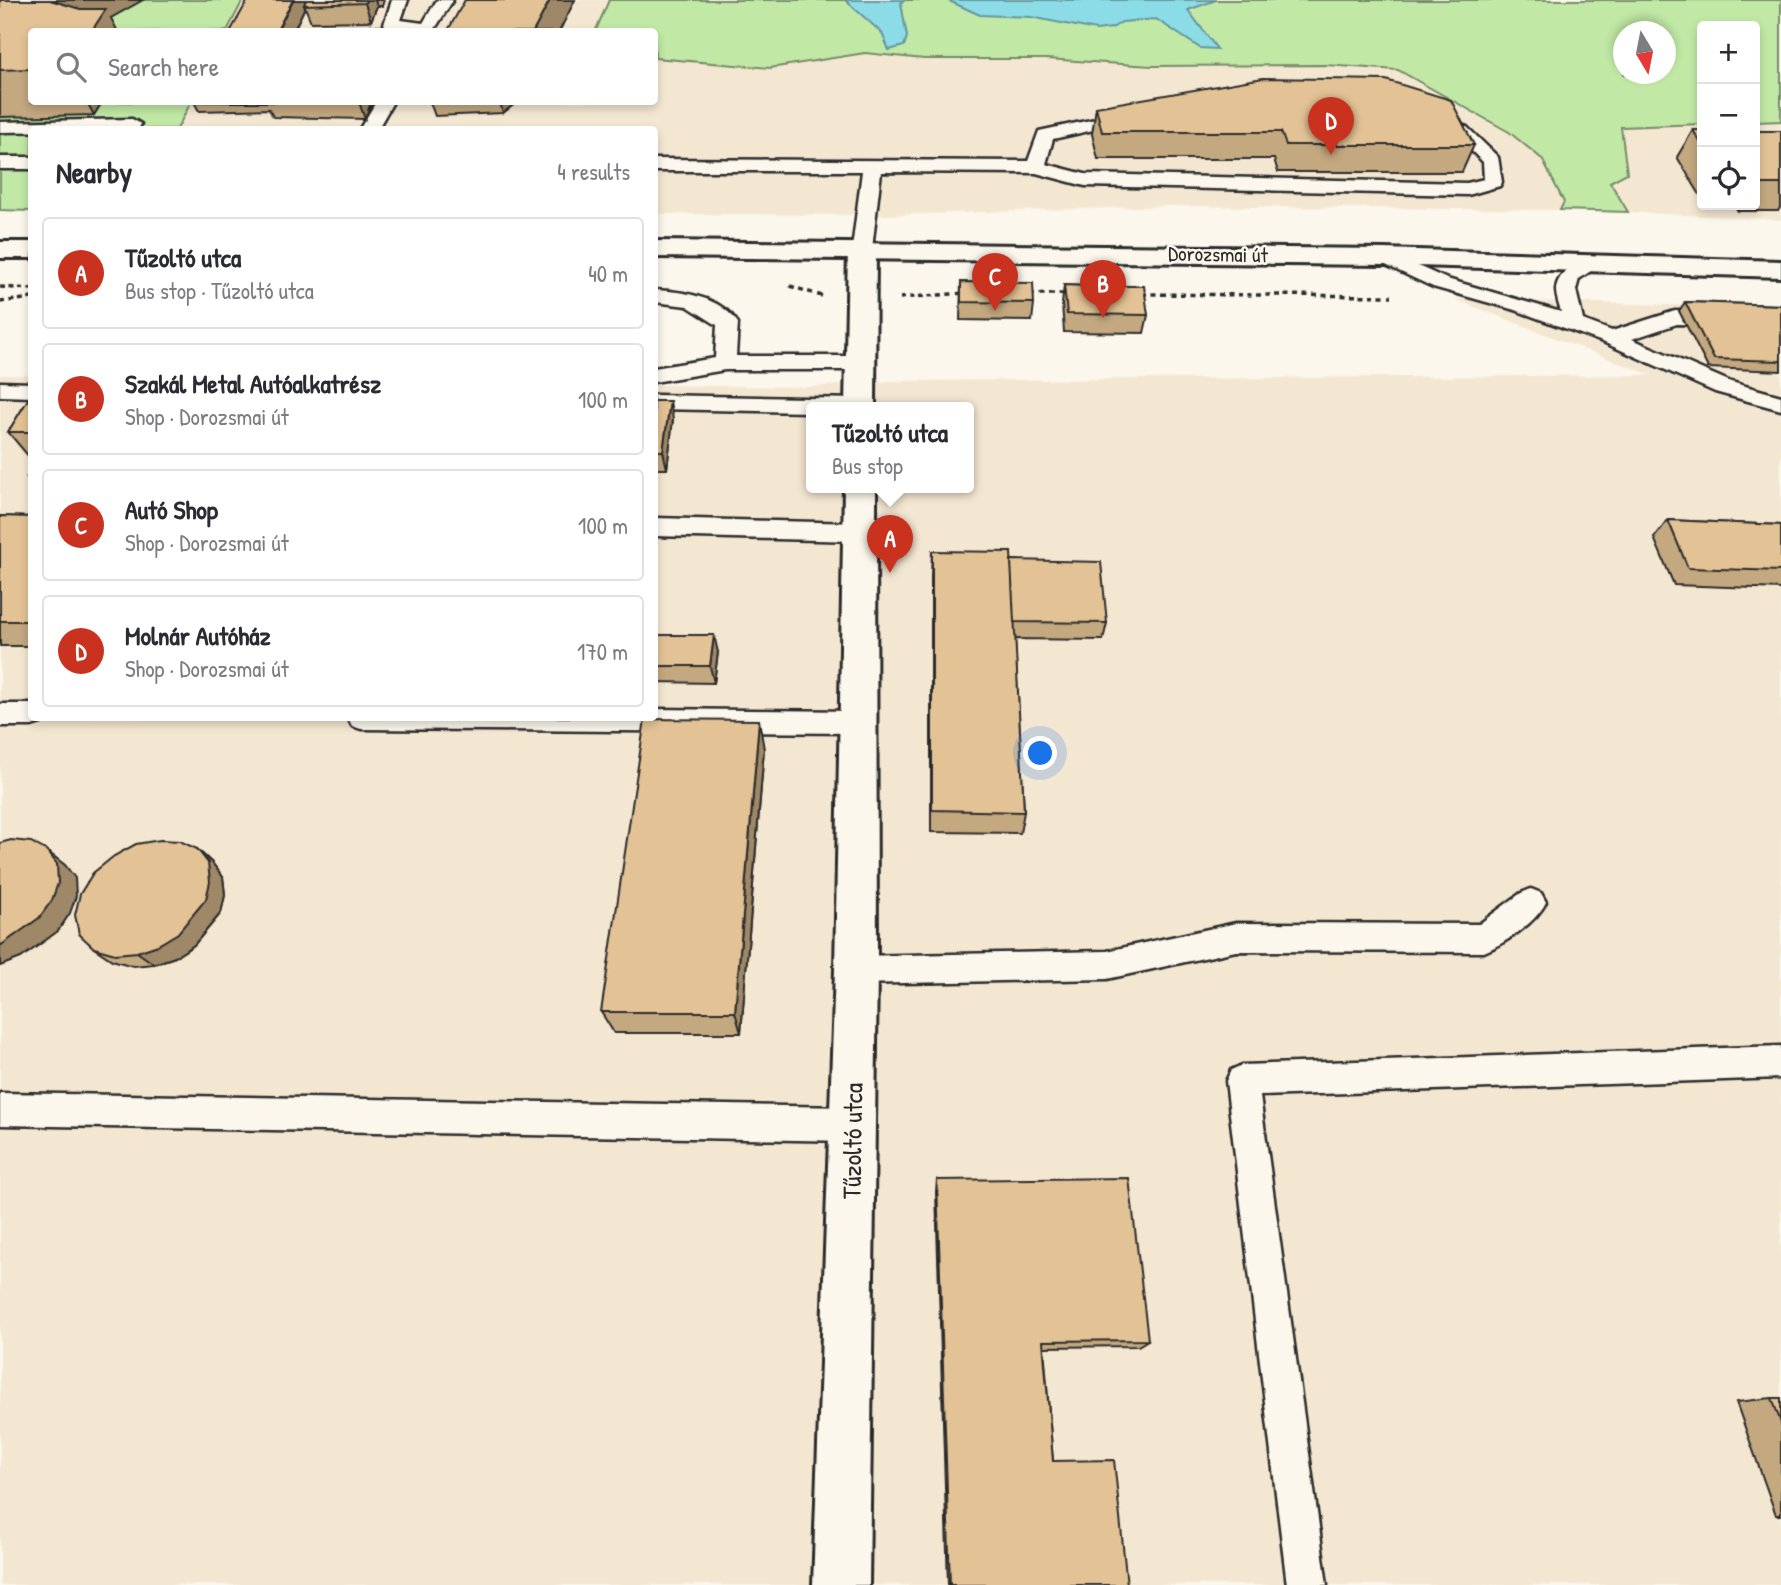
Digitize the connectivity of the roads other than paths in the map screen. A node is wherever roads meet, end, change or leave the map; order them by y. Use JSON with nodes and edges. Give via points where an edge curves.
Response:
{"nodes":[{"id":1,"x":400,"y":0,"type":"edge"},
{"id":2,"x":445,"y":0,"type":"edge"},
{"id":3,"x":415,"y":28,"type":"edge"},
{"id":4,"x":427,"y":28,"type":"edge"},
{"id":5,"x":382,"y":105,"type":"edge"},
{"id":6,"x":1147,"y":112,"type":"edge"},
{"id":7,"x":1426,"y":118,"type":"edge"},
{"id":8,"x":28,"y":126,"type":"edge"},
{"id":9,"x":44,"y":126,"type":"edge"},
{"id":10,"x":131,"y":126,"type":"edge"},
{"id":11,"x":370,"y":126,"type":"edge"},
{"id":12,"x":0,"y":127,"type":"edge"},
{"id":13,"x":0,"y":163,"type":"edge"},
{"id":14,"x":28,"y":163,"type":"edge"},
{"id":15,"x":658,"y":165,"type":"edge"},
{"id":16,"x":872,"y":166,"type":"junction"},
{"id":17,"x":1036,"y":167,"type":"junction"},
{"id":18,"x":658,"y":249,"type":"edge"},
{"id":19,"x":862,"y":249,"type":"junction"},
{"id":20,"x":0,"y":250,"type":"edge"},
{"id":21,"x":28,"y":250,"type":"edge"},
{"id":22,"x":1384,"y":257,"type":"junction"},
{"id":23,"x":1594,"y":262,"type":"junction"},
{"id":24,"x":1781,"y":269,"type":"edge"},
{"id":25,"x":658,"y":296,"type":"edge"},
{"id":26,"x":1781,"y":320,"type":"edge"},
{"id":27,"x":1574,"y":324,"type":"junction"},
{"id":28,"x":1612,"y":338,"type":"junction"},
{"id":29,"x":725,"y":363,"type":"junction"},
{"id":30,"x":861,"y":363,"type":"junction"},
{"id":31,"x":658,"y":374,"type":"edge"},
{"id":32,"x":0,"y":389,"type":"edge"},
{"id":33,"x":28,"y":390,"type":"edge"},
{"id":34,"x":658,"y":402,"type":"edge"},
{"id":35,"x":860,"y":402,"type":"edge"},
{"id":36,"x":1781,"y":403,"type":"edge"},
{"id":37,"x":806,"y":405,"type":"edge"},
{"id":38,"x":860,"y":493,"type":"edge"},
{"id":39,"x":658,"y":527,"type":"edge"},
{"id":40,"x":859,"y":532,"type":"junction"},
{"id":41,"x":0,"y":715,"type":"edge"},
{"id":42,"x":28,"y":715,"type":"edge"},
{"id":43,"x":658,"y":720,"type":"edge"},
{"id":44,"x":858,"y":722,"type":"junction"},
{"id":45,"x":1531,"y":902,"type":"dead end"},
{"id":46,"x":856,"y":970,"type":"junction"},
{"id":47,"x":1781,"y":1062,"type":"edge"},
{"id":48,"x":0,"y":1109,"type":"edge"},
{"id":49,"x":852,"y":1124,"type":"junction"},
{"id":50,"x":841,"y":1585,"type":"edge"},
{"id":51,"x":1307,"y":1585,"type":"edge"}],
"edges":[{"from":1,"to":3,"type":"lane","via":[[392,24]]},
{"from":2,"to":4,"type":"lane"},
{"from":5,"to":11,"type":"lane"},
{"from":6,"to":17,"type":"lane","via":[[1045,135]]},
{"from":7,"to":17,"type":"lane","via":[[1461,131],[1492,161],[1493,182],[1468,189],[1085,180]]},
{"from":8,"to":12,"type":"lane"},
{"from":9,"to":10,"type":"lane"},
{"from":13,"to":14,"type":"lane"},
{"from":15,"to":16,"type":"lane"},
{"from":16,"to":17,"type":"lane"},
{"from":16,"to":19,"type":"lane"},
{"from":18,"to":19,"type":"main road","name":"Dorozsmai út"},
{"from":19,"to":22,"type":"main road","name":"Dorozsmai út"},
{"from":19,"to":30,"type":"main road"},
{"from":20,"to":21,"type":"main road"},
{"from":22,"to":23,"type":"main road","name":"Dorozsmai út"},
{"from":22,"to":27,"type":"lane","via":[[1440,283]]},
{"from":23,"to":24,"type":"main road","name":"Dorozsmai út"},
{"from":23,"to":27,"type":"lane","via":[[1570,276],[1566,290]]},
{"from":25,"to":29,"type":"lane","via":[[708,305],[728,323]]},
{"from":26,"to":28,"type":"lane","via":[[1675,317]]},
{"from":27,"to":28,"type":"lane"},
{"from":28,"to":36,"type":"lane","via":[[1723,387]]},
{"from":29,"to":30,"type":"lane"},
{"from":29,"to":31,"type":"lane"},
{"from":30,"to":35,"type":"main road"},
{"from":32,"to":33,"type":"lane"},
{"from":34,"to":37,"type":"lane"},
{"from":38,"to":40,"type":"main road","name":"Tűzoltó utca"},
{"from":39,"to":40,"type":"lane"},
{"from":40,"to":44,"type":"main road","name":"Tűzoltó utca"},
{"from":41,"to":42,"type":"lane"},
{"from":43,"to":44,"type":"lane"},
{"from":44,"to":46,"type":"main road","name":"Tűzoltó utca"},
{"from":45,"to":46,"type":"lane","via":[[1484,938],[1236,937],[1107,965]]},
{"from":46,"to":49,"type":"main road","name":"Tűzoltó utca"},
{"from":47,"to":51,"type":"lane","via":[[1242,1081]]},
{"from":48,"to":49,"type":"lane"},
{"from":49,"to":50,"type":"main road","name":"Tűzoltó utca"}]}
